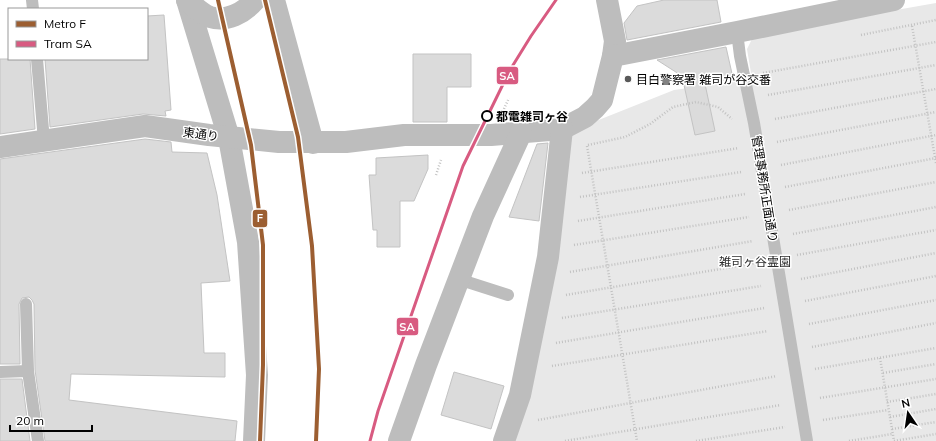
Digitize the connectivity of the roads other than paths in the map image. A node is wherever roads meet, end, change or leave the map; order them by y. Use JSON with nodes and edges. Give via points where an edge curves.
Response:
{"nodes":[{"id":1,"x":187,"y":0,"type":"edge"},
{"id":2,"x":255,"y":0,"type":"edge"},
{"id":3,"x":274,"y":0,"type":"edge"},
{"id":4,"x":607,"y":0,"type":"edge"},
{"id":5,"x":894,"y":0,"type":"edge"},
{"id":6,"x":737,"y":32,"type":"junction"},
{"id":7,"x":613,"y":56,"type":"junction"},
{"id":8,"x":37,"y":60,"type":"edge"},
{"id":9,"x":521,"y":133,"type":"junction"},
{"id":10,"x":228,"y":138,"type":"junction"},
{"id":11,"x":561,"y":138,"type":"junction"},
{"id":12,"x":44,"y":141,"type":"junction"},
{"id":13,"x":313,"y":142,"type":"junction"},
{"id":14,"x":0,"y":147,"type":"edge"},
{"id":15,"x":458,"y":279,"type":"junction"},
{"id":16,"x":508,"y":295,"type":"dead end"},
{"id":17,"x":26,"y":304,"type":"dead end"},
{"id":18,"x":0,"y":372,"type":"edge"},
{"id":19,"x":28,"y":372,"type":"junction"},
{"id":20,"x":507,"y":433,"type":"edge"},
{"id":21,"x":38,"y":441,"type":"edge"},
{"id":22,"x":254,"y":441,"type":"edge"},
{"id":23,"x":400,"y":441,"type":"edge"},
{"id":24,"x":807,"y":441,"type":"edge"}],
"edges":[{"from":1,"to":2,"type":"street","via":[[210,17],[225,18],[240,14]]},
{"from":1,"to":10,"type":"street"},
{"from":3,"to":13,"type":"street"},
{"from":4,"to":7,"type":"street","via":[[615,41]]},
{"from":5,"to":6,"type":"street"},
{"from":6,"to":7,"type":"street"},
{"from":6,"to":24,"type":"lane","name":"管理事務所正面通り","via":[[754,119]]},
{"from":7,"to":11,"type":"street","via":[[602,100]]},
{"from":8,"to":12,"type":"lane"},
{"from":9,"to":11,"type":"street","name":"東通り"},
{"from":9,"to":13,"type":"street","name":"東通り","via":[[404,136],[346,142]]},
{"from":9,"to":15,"type":"street","via":[[483,216]]},
{"from":10,"to":12,"type":"street","name":"東通り","via":[[145,126]]},
{"from":10,"to":13,"type":"street","name":"東通り"},
{"from":10,"to":22,"type":"street","via":[[248,242],[257,375]]},
{"from":11,"to":20,"type":"street","via":[[548,257],[520,395]]},
{"from":12,"to":14,"type":"street","name":"東通り"},
{"from":15,"to":16,"type":"lane"},
{"from":15,"to":23,"type":"street"},
{"from":17,"to":19,"type":"lane"},
{"from":18,"to":19,"type":"lane"},
{"from":19,"to":21,"type":"lane"}]}
